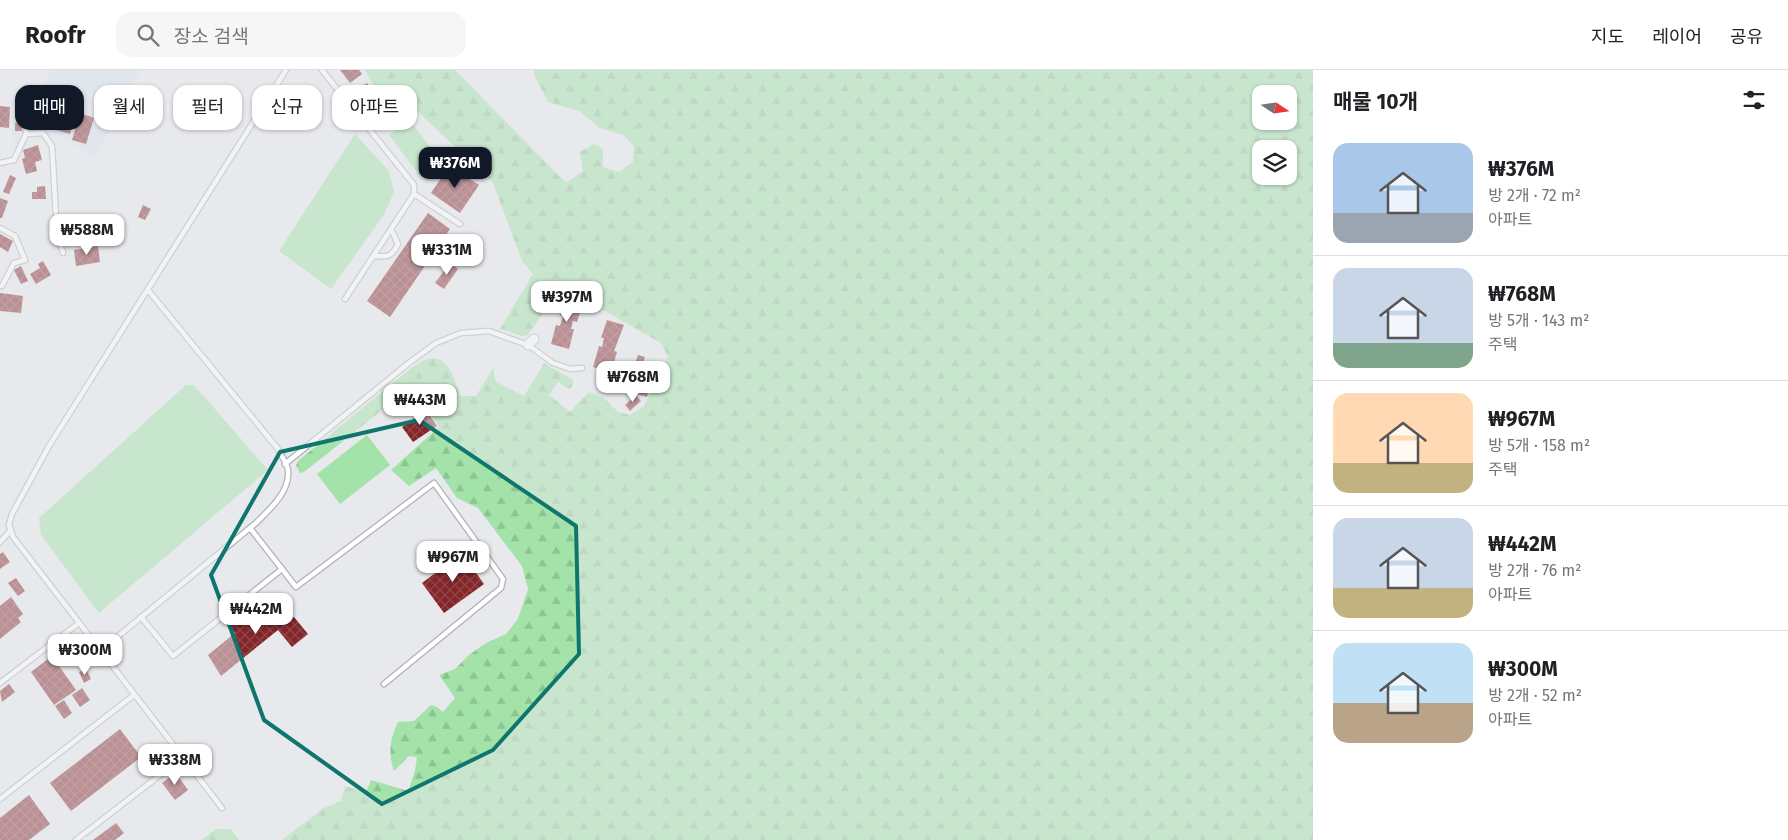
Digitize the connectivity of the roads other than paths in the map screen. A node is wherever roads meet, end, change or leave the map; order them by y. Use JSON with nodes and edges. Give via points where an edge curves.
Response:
{"nodes":[{"id":1,"x":286,"y":70,"type":"edge"},
{"id":2,"x":322,"y":70,"type":"edge"},
{"id":3,"x":26,"y":130,"type":"edge"},
{"id":4,"x":26,"y":134,"type":"junction"},
{"id":5,"x":0,"y":163,"type":"edge"},
{"id":6,"x":414,"y":194,"type":"junction"},
{"id":7,"x":460,"y":224,"type":"dead end"},
{"id":8,"x":0,"y":228,"type":"edge"},
{"id":9,"x":391,"y":229,"type":"junction"},
{"id":10,"x":63,"y":253,"type":"dead end"},
{"id":11,"x":374,"y":256,"type":"junction"},
{"id":12,"x":2,"y":286,"type":"dead end"},
{"id":13,"x":148,"y":290,"type":"junction"},
{"id":14,"x":345,"y":299,"type":"dead end"},
{"id":15,"x":582,"y":368,"type":"dead end"},
{"id":16,"x":285,"y":464,"type":"junction"},
{"id":17,"x":250,"y":528,"type":"junction"},
{"id":18,"x":11,"y":530,"type":"junction"},
{"id":19,"x":0,"y":542,"type":"edge"},
{"id":20,"x":282,"y":569,"type":"junction"},
{"id":21,"x":142,"y":617,"type":"junction"},
{"id":22,"x":79,"y":623,"type":"junction"},
{"id":23,"x":100,"y":651,"type":"junction"},
{"id":24,"x":0,"y":682,"type":"edge"},
{"id":25,"x":384,"y":684,"type":"dead end"},
{"id":26,"x":134,"y":695,"type":"junction"},
{"id":27,"x":182,"y":758,"type":"junction"},
{"id":28,"x":0,"y":799,"type":"edge"},
{"id":29,"x":222,"y":808,"type":"dead end"},
{"id":30,"x":76,"y":840,"type":"edge"}],
"edges":[{"from":1,"to":13,"type":"lane"},
{"from":2,"to":6,"type":"lane","via":[[414,184]]},
{"from":3,"to":4,"type":"lane"},
{"from":4,"to":5,"type":"lane","via":[[14,160]]},
{"from":4,"to":10,"type":"lane","via":[[43,133],[52,146],[56,234]]},
{"from":6,"to":7,"type":"lane"},
{"from":6,"to":9,"type":"lane"},
{"from":8,"to":12,"type":"lane","via":[[15,236],[25,260],[14,263]]},
{"from":9,"to":11,"type":"lane"},
{"from":9,"to":11,"type":"lane","via":[[398,244],[394,253],[388,257]]},
{"from":11,"to":14,"type":"lane"},
{"from":13,"to":16,"type":"lane","via":[[278,449]]},
{"from":13,"to":18,"type":"lane","via":[[49,446],[12,514],[8,524]]},
{"from":15,"to":16,"type":"lane","via":[[570,369],[553,363],[531,342],[489,331],[461,333],[436,343]]},
{"from":16,"to":17,"type":"lane","via":[[288,470],[286,486],[274,505]]},
{"from":17,"to":20,"type":"lane"},
{"from":17,"to":21,"type":"lane"},
{"from":18,"to":19,"type":"lane"},
{"from":18,"to":22,"type":"lane","via":[[13,537]]},
{"from":20,"to":21,"type":"lane","via":[[173,656]]},
{"from":20,"to":25,"type":"lane","via":[[296,587],[434,483],[503,578],[501,588]]},
{"from":21,"to":23,"type":"lane"},
{"from":22,"to":23,"type":"lane"},
{"from":22,"to":24,"type":"lane"},
{"from":23,"to":26,"type":"lane"},
{"from":26,"to":27,"type":"lane"},
{"from":26,"to":28,"type":"lane"},
{"from":27,"to":29,"type":"lane"},
{"from":27,"to":30,"type":"lane"}]}
